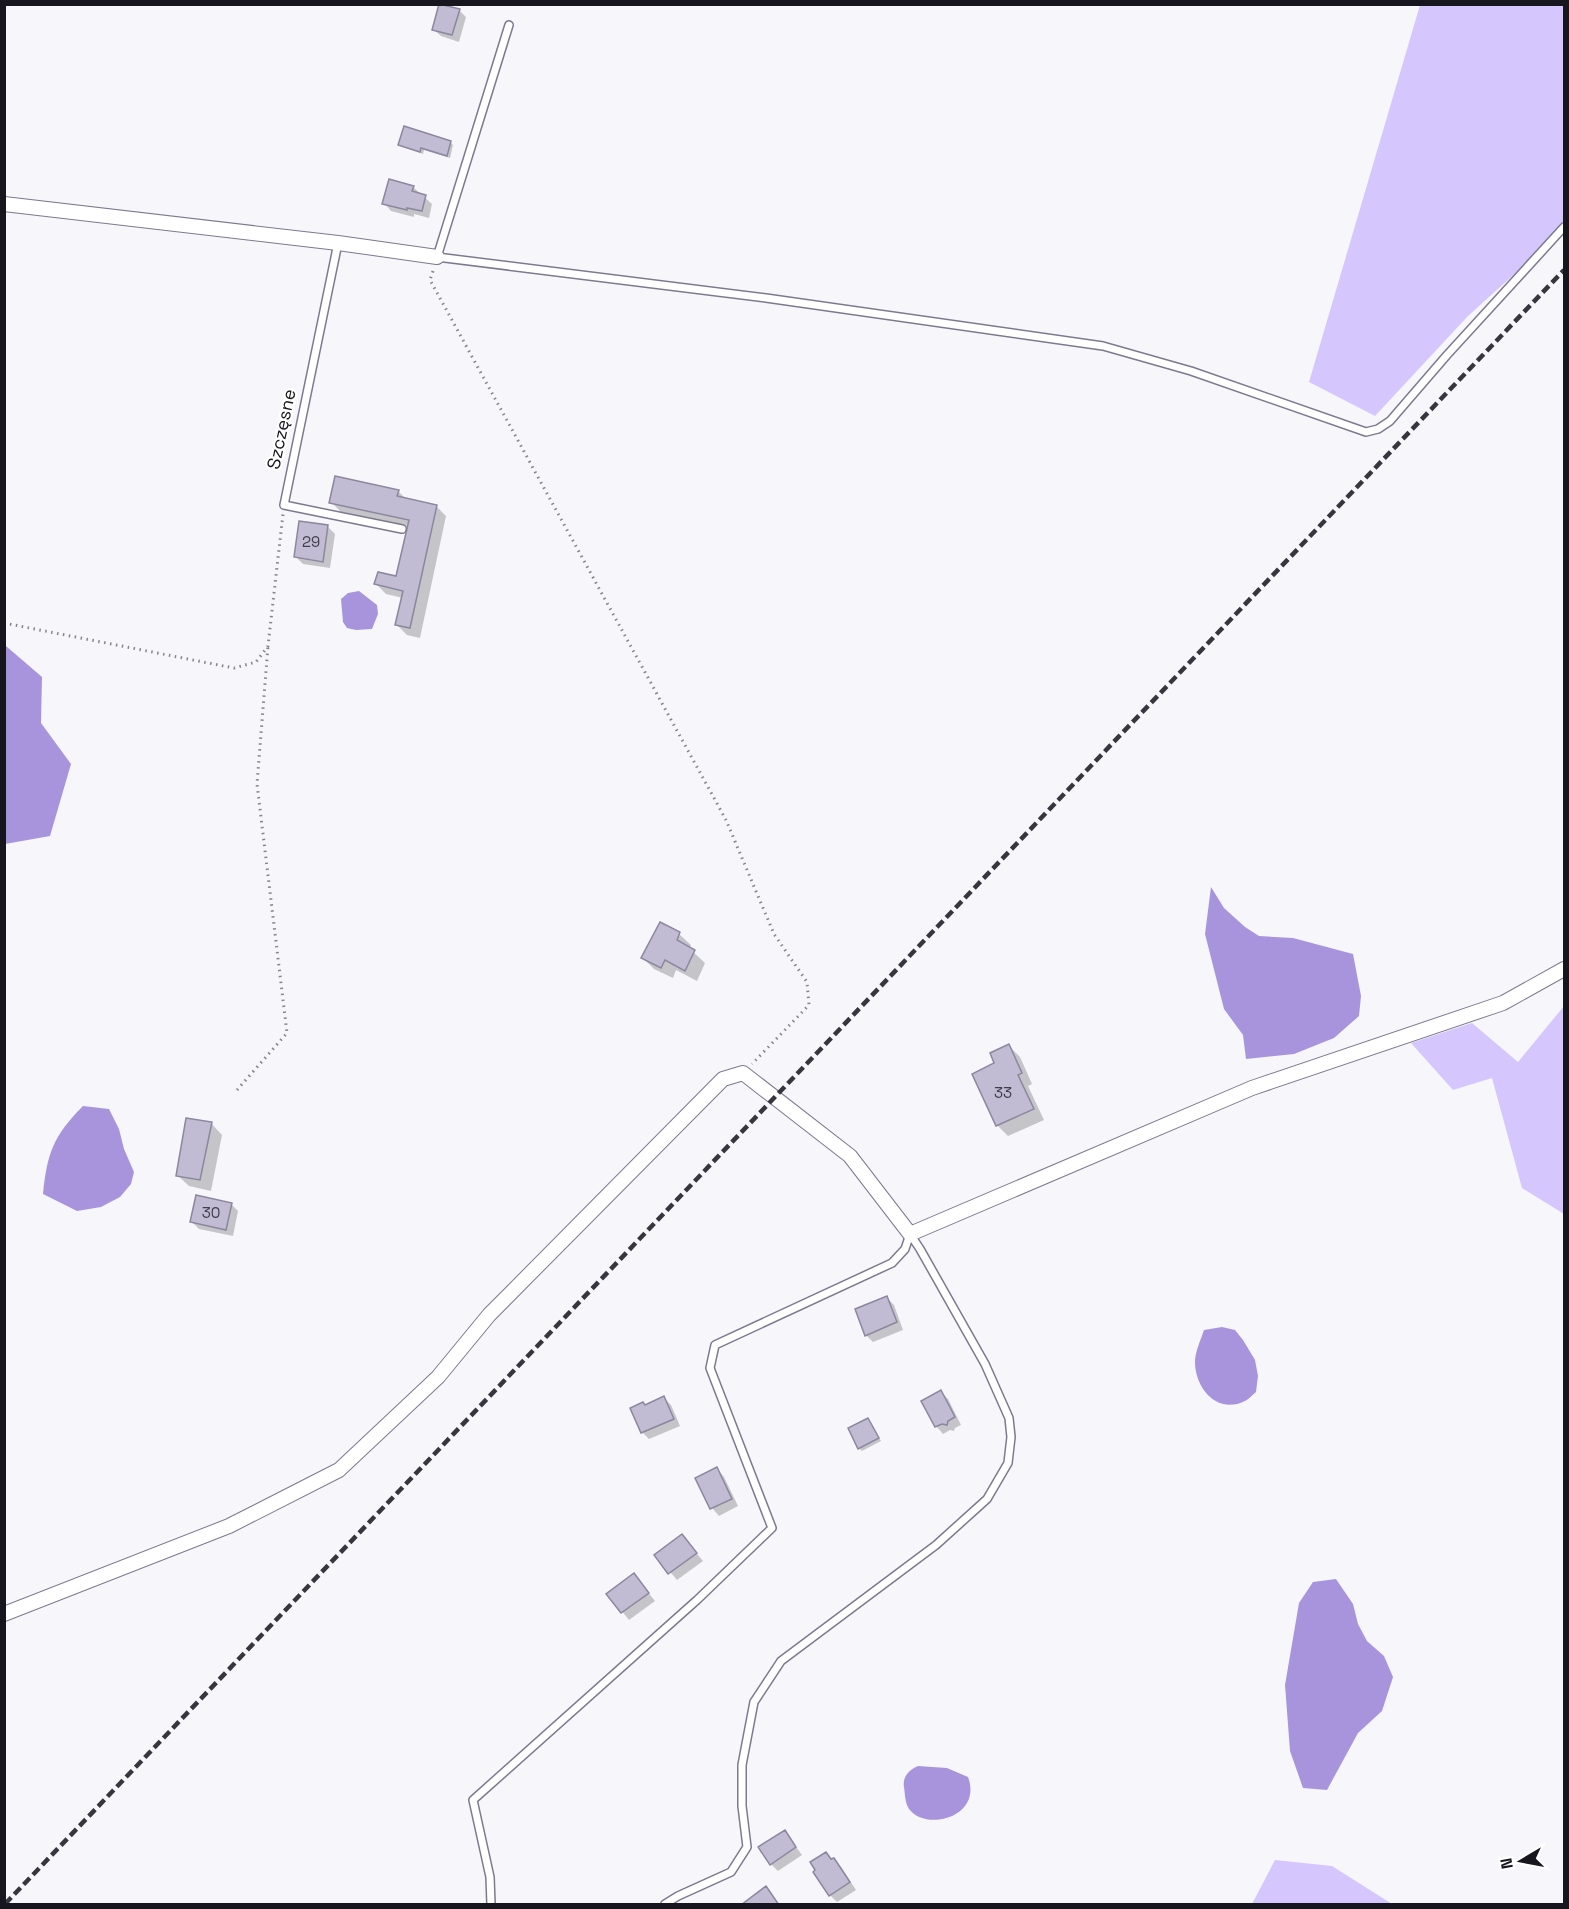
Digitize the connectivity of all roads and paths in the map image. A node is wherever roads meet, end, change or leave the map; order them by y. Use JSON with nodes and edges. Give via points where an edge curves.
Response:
{"nodes":[{"id":1,"x":509,"y":25,"type":"dead end"},
{"id":2,"x":4,"y":204,"type":"edge"},
{"id":3,"x":1564,"y":227,"type":"edge"},
{"id":4,"x":339,"y":243,"type":"junction"},
{"id":5,"x":437,"y":257,"type":"junction"},
{"id":6,"x":284,"y":505,"type":"junction"},
{"id":7,"x":402,"y":529,"type":"dead end"},
{"id":8,"x":4,"y":623,"type":"edge"},
{"id":9,"x":268,"y":646,"type":"junction"},
{"id":10,"x":1564,"y":969,"type":"edge"},
{"id":11,"x":743,"y":1074,"type":"junction"},
{"id":12,"x":237,"y":1090,"type":"dead end"},
{"id":13,"x":910,"y":1234,"type":"junction"},
{"id":14,"x":4,"y":1614,"type":"edge"},
{"id":15,"x":491,"y":1905,"type":"edge"},
{"id":16,"x":665,"y":1905,"type":"edge"}],
"edges":[{"from":1,"to":5,"type":"lane"},
{"from":2,"to":4,"type":"street"},
{"from":3,"to":5,"type":"lane","via":[[1390,421],[1365,432],[1191,371],[1103,346]]},
{"from":4,"to":5,"type":"street"},
{"from":4,"to":6,"type":"lane","name":"Szczęsne"},
{"from":5,"to":11,"type":"path","via":[[430,280],[726,820],[774,934],[807,982],[809,1005]]},
{"from":6,"to":7,"type":"lane"},
{"from":6,"to":9,"type":"path"},
{"from":8,"to":9,"type":"path","via":[[234,668],[256,662]]},
{"from":9,"to":12,"type":"path","via":[[257,784],[287,1033]]},
{"from":10,"to":13,"type":"street","via":[[1503,1004],[1252,1088]]},
{"from":11,"to":13,"type":"street","via":[[850,1156]]},
{"from":11,"to":14,"type":"street","via":[[723,1079],[489,1315],[438,1377],[339,1470],[229,1526]]},
{"from":13,"to":15,"type":"lane","via":[[905,1249],[892,1263],[716,1345],[710,1368],[772,1528],[473,1800],[490,1877]]},
{"from":13,"to":16,"type":"lane","via":[[984,1364],[1009,1418],[1008,1463],[987,1499],[936,1545],[781,1660],[754,1702],[742,1765],[747,1847],[731,1872]]}]}
